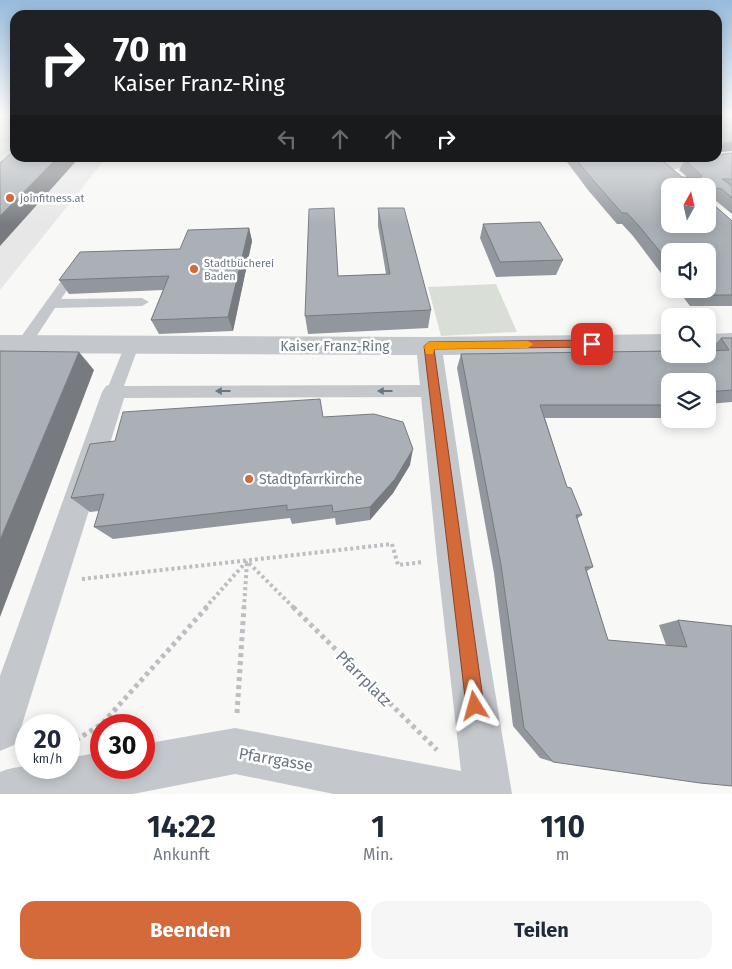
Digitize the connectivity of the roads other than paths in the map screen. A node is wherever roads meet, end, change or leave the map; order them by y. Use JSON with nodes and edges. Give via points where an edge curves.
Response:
{"nodes":[{"id":1,"x":657,"y":162,"type":"edge"},
{"id":2,"x":676,"y":178,"type":"edge"},
{"id":3,"x":75,"y":270,"type":"edge"},
{"id":4,"x":142,"y":302,"type":"dead end"},
{"id":5,"x":51,"y":304,"type":"junction"},
{"id":6,"x":716,"y":342,"type":"edge"},
{"id":7,"x":732,"y":342,"type":"edge"},
{"id":8,"x":661,"y":343,"type":"edge"},
{"id":9,"x":132,"y":345,"type":"junction"},
{"id":10,"x":7,"y":346,"type":"edge"},
{"id":11,"x":429,"y":346,"type":"junction"},
{"id":12,"x":434,"y":391,"type":"junction"},
{"id":13,"x":114,"y":392,"type":"junction"},
{"id":14,"x":0,"y":731,"type":"edge"},
{"id":15,"x":6,"y":794,"type":"edge"},
{"id":16,"x":457,"y":794,"type":"edge"},
{"id":17,"x":488,"y":794,"type":"edge"}],
"edges":[{"from":1,"to":2,"type":"street"},
{"from":3,"to":5,"type":"lane"},
{"from":4,"to":5,"type":"lane"},
{"from":5,"to":10,"type":"lane"},
{"from":6,"to":7,"type":"street"},
{"from":8,"to":11,"type":"street","name":"Kaiser Franz-Ring"},
{"from":9,"to":10,"type":"street","name":"Kaiser Franz-Ring"},
{"from":9,"to":11,"type":"street","name":"Kaiser Franz-Ring"},
{"from":9,"to":13,"type":"lane"},
{"from":11,"to":12,"type":"street"},
{"from":12,"to":13,"type":"lane","one_way":true},
{"from":12,"to":17,"type":"street"},
{"from":13,"to":14,"type":"street"},
{"from":15,"to":16,"type":"street","name":"Pfarrgasse","via":[[235,751]]}]}
